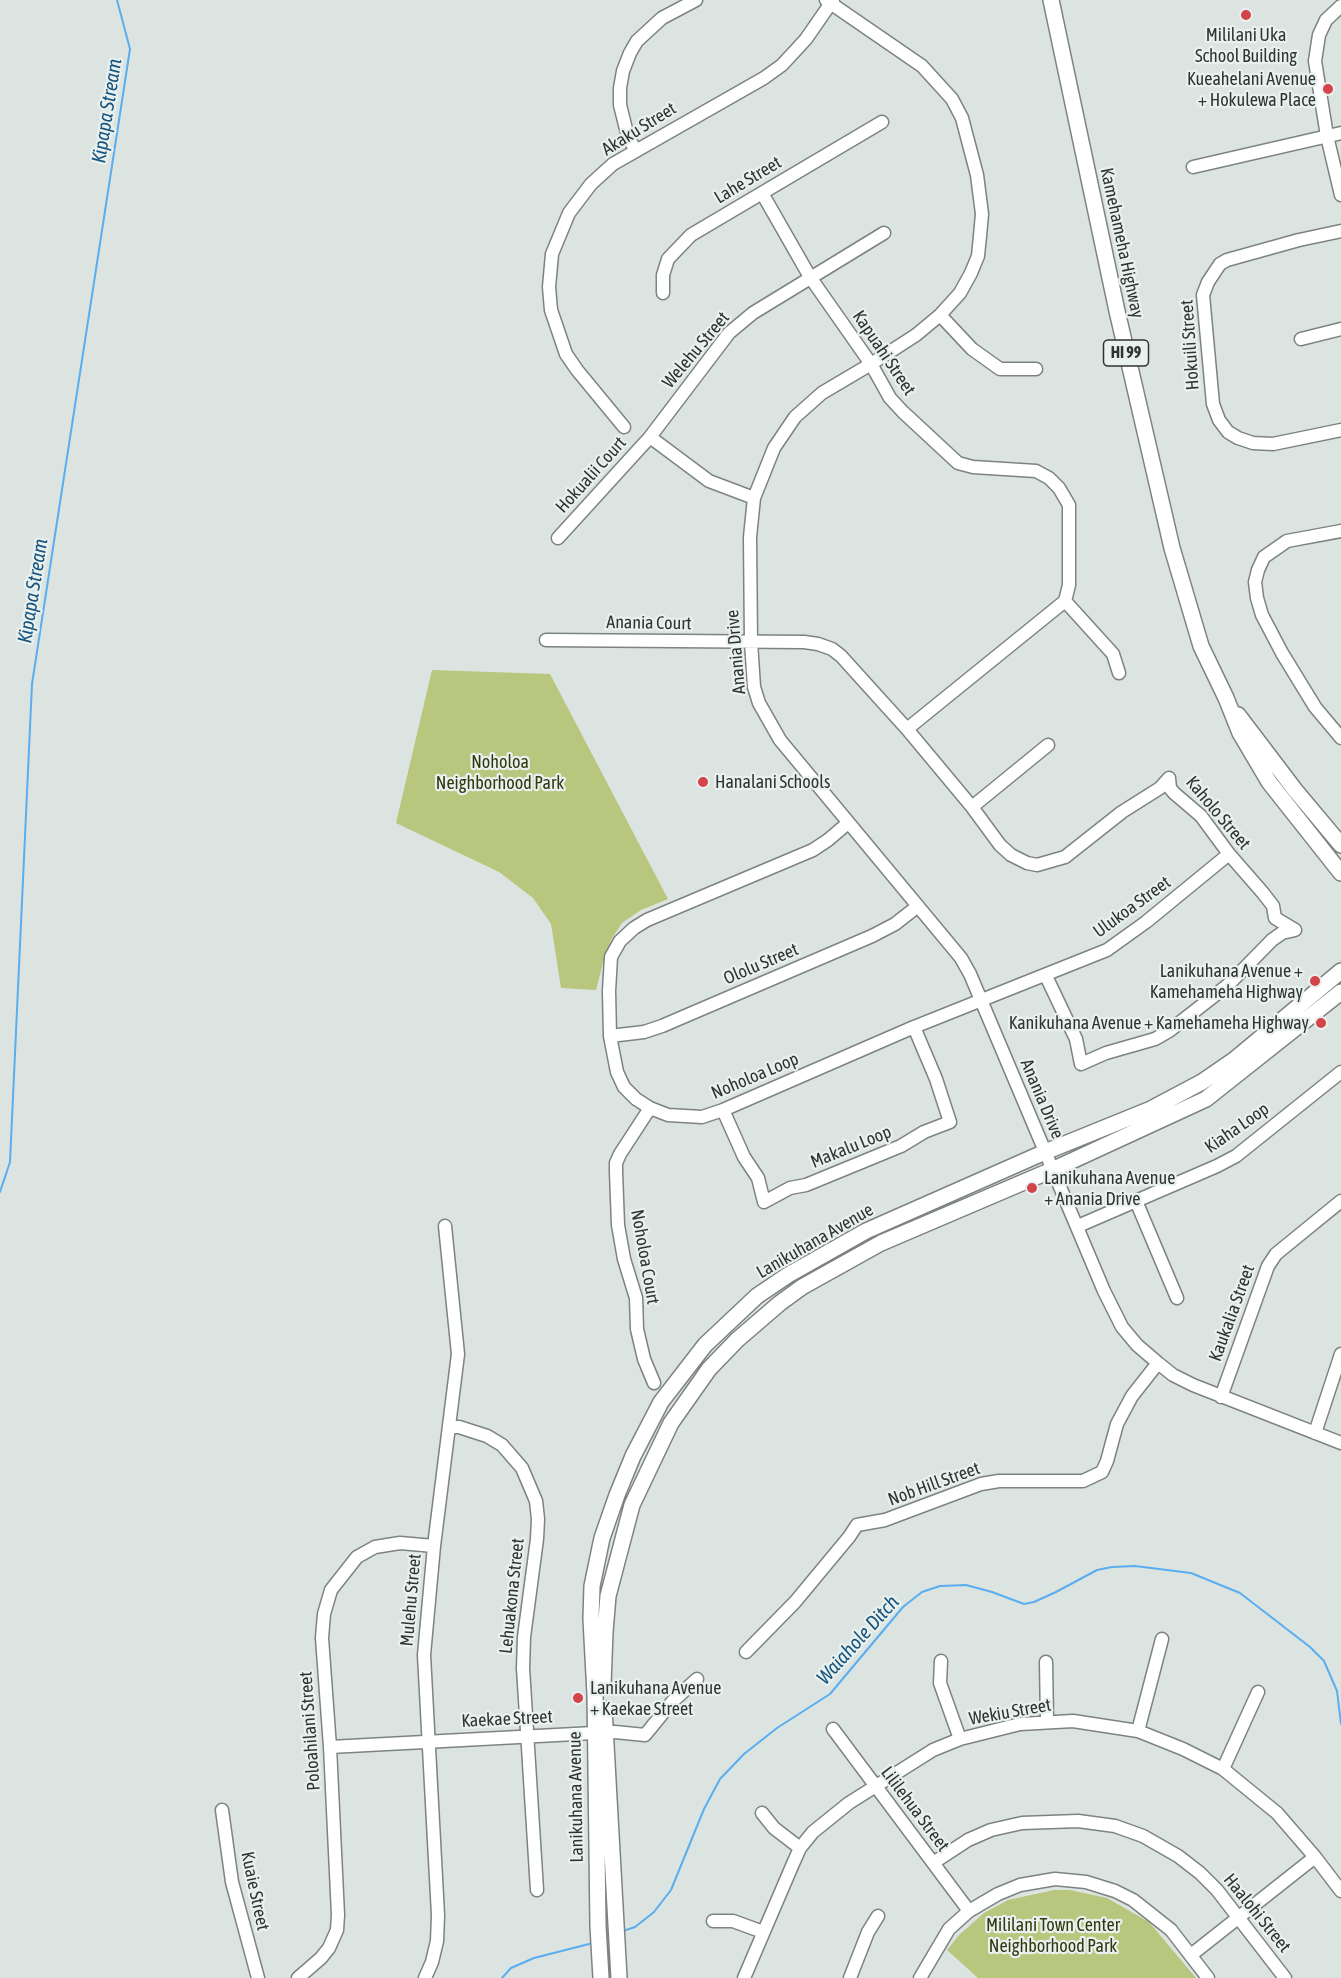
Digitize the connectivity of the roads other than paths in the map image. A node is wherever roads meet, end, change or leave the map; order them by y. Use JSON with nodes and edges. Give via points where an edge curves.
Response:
{"nodes":[{"id":1,"x":696,"y":0,"type":"edge"},
{"id":2,"x":1051,"y":0,"type":"edge"},
{"id":3,"x":830,"y":1,"type":"edge"},
{"id":4,"x":1341,"y":6,"type":"edge"},
{"id":5,"x":882,"y":122,"type":"dead end"},
{"id":6,"x":1341,"y":133,"type":"edge"},
{"id":7,"x":1327,"y":136,"type":"junction"},
{"id":8,"x":636,"y":151,"type":"junction"},
{"id":9,"x":1193,"y":167,"type":"dead end"},
{"id":10,"x":762,"y":193,"type":"junction"},
{"id":11,"x":1341,"y":195,"type":"edge"},
{"id":12,"x":1341,"y":231,"type":"edge"},
{"id":13,"x":884,"y":233,"type":"dead end"},
{"id":14,"x":810,"y":277,"type":"junction"},
{"id":15,"x":663,"y":293,"type":"dead end"},
{"id":16,"x":940,"y":315,"type":"junction"},
{"id":17,"x":1341,"y":329,"type":"edge"},
{"id":18,"x":1301,"y":339,"type":"dead end"},
{"id":19,"x":871,"y":364,"type":"junction"},
{"id":20,"x":1036,"y":369,"type":"dead end"},
{"id":21,"x":624,"y":427,"type":"dead end"},
{"id":22,"x":1341,"y":430,"type":"edge"},
{"id":23,"x":650,"y":437,"type":"junction"},
{"id":24,"x":754,"y":498,"type":"junction"},
{"id":25,"x":1341,"y":531,"type":"edge"},
{"id":26,"x":558,"y":538,"type":"dead end"},
{"id":27,"x":1065,"y":601,"type":"junction"},
{"id":28,"x":546,"y":640,"type":"dead end"},
{"id":29,"x":751,"y":642,"type":"junction"},
{"id":30,"x":1119,"y":673,"type":"dead end"},
{"id":31,"x":1226,"y":698,"type":"junction"},
{"id":32,"x":907,"y":729,"type":"junction"},
{"id":33,"x":1341,"y":738,"type":"edge"},
{"id":34,"x":1048,"y":745,"type":"dead end"},
{"id":35,"x":972,"y":807,"type":"junction"},
{"id":36,"x":848,"y":823,"type":"junction"},
{"id":37,"x":1341,"y":845,"type":"edge"},
{"id":38,"x":1229,"y":854,"type":"junction"},
{"id":39,"x":1341,"y":873,"type":"edge"},
{"id":40,"x":918,"y":906,"type":"junction"},
{"id":41,"x":1341,"y":971,"type":"edge"},
{"id":42,"x":1046,"y":976,"type":"junction"},
{"id":43,"x":1341,"y":992,"type":"edge"},
{"id":44,"x":981,"y":1000,"type":"junction"},
{"id":45,"x":915,"y":1027,"type":"junction"},
{"id":46,"x":610,"y":1036,"type":"junction"},
{"id":47,"x":1341,"y":1072,"type":"edge"},
{"id":48,"x":650,"y":1108,"type":"junction"},
{"id":49,"x":723,"y":1110,"type":"junction"},
{"id":50,"x":1045,"y":1152,"type":"junction"},
{"id":51,"x":1052,"y":1170,"type":"junction"},
{"id":52,"x":1136,"y":1201,"type":"junction"},
{"id":53,"x":1341,"y":1201,"type":"edge"},
{"id":54,"x":445,"y":1226,"type":"dead end"},
{"id":55,"x":1078,"y":1226,"type":"junction"},
{"id":56,"x":1177,"y":1298,"type":"dead end"},
{"id":57,"x":1341,"y":1354,"type":"edge"},
{"id":58,"x":1158,"y":1363,"type":"junction"},
{"id":59,"x":654,"y":1383,"type":"dead end"},
{"id":60,"x":1221,"y":1397,"type":"junction"},
{"id":61,"x":449,"y":1427,"type":"junction"},
{"id":62,"x":1315,"y":1433,"type":"junction"},
{"id":63,"x":1341,"y":1443,"type":"edge"},
{"id":64,"x":434,"y":1546,"type":"junction"},
{"id":65,"x":1162,"y":1639,"type":"dead end"},
{"id":66,"x":746,"y":1652,"type":"dead end"},
{"id":67,"x":941,"y":1661,"type":"dead end"},
{"id":68,"x":1046,"y":1662,"type":"dead end"},
{"id":69,"x":697,"y":1679,"type":"dead end"},
{"id":70,"x":1258,"y":1692,"type":"dead end"},
{"id":71,"x":1047,"y":1721,"type":"junction"},
{"id":72,"x":833,"y":1729,"type":"dead end"},
{"id":73,"x":1138,"y":1731,"type":"junction"},
{"id":74,"x":600,"y":1733,"type":"junction"},
{"id":75,"x":528,"y":1737,"type":"junction"},
{"id":76,"x":960,"y":1739,"type":"junction"},
{"id":77,"x":428,"y":1741,"type":"junction"},
{"id":78,"x":330,"y":1747,"type":"junction"},
{"id":79,"x":1223,"y":1769,"type":"junction"},
{"id":80,"x":876,"y":1786,"type":"junction"},
{"id":81,"x":222,"y":1810,"type":"dead end"},
{"id":82,"x":762,"y":1813,"type":"dead end"},
{"id":83,"x":800,"y":1848,"type":"junction"},
{"id":84,"x":1315,"y":1857,"type":"junction"},
{"id":85,"x":933,"y":1863,"type":"junction"},
{"id":86,"x":537,"y":1890,"type":"dead end"},
{"id":87,"x":1341,"y":1891,"type":"edge"},
{"id":88,"x":969,"y":1911,"type":"junction"},
{"id":89,"x":878,"y":1916,"type":"dead end"},
{"id":90,"x":1238,"y":1916,"type":"junction"},
{"id":91,"x":713,"y":1921,"type":"dead end"},
{"id":92,"x":763,"y":1932,"type":"junction"},
{"id":93,"x":1191,"y":1955,"type":"junction"},
{"id":94,"x":258,"y":1978,"type":"edge"},
{"id":95,"x":298,"y":1978,"type":"edge"},
{"id":96,"x":425,"y":1978,"type":"edge"},
{"id":97,"x":601,"y":1978,"type":"edge"},
{"id":98,"x":619,"y":1978,"type":"edge"},
{"id":99,"x":744,"y":1978,"type":"edge"},
{"id":100,"x":850,"y":1978,"type":"edge"},
{"id":101,"x":920,"y":1978,"type":"edge"},
{"id":102,"x":1208,"y":1978,"type":"edge"},
{"id":103,"x":1285,"y":1978,"type":"edge"}],
"edges":[{"from":1,"to":8,"type":"street","via":[[662,18],[630,52],[623,71],[620,105]]},
{"from":2,"to":31,"type":"main road","name":"Kamehameha Highway","number":"HI 99","via":[[1172,548],[1201,646]]},
{"from":3,"to":8,"type":"street","name":"Akaku Street","via":[[806,39],[782,65]]},
{"from":3,"to":16,"type":"street","name":"Anania Drive","via":[[922,66],[952,99],[962,118],[977,175],[982,214],[978,256],[960,293]]},
{"from":4,"to":7,"type":"street","via":[[1326,20],[1315,61]]},
{"from":5,"to":10,"type":"street","name":"Lahe Street"},
{"from":6,"to":7,"type":"street"},
{"from":7,"to":9,"type":"street"},
{"from":7,"to":11,"type":"street"},
{"from":8,"to":21,"type":"street","name":"Akaku Street","via":[[613,164],[591,184],[569,213],[552,254],[549,287],[551,310],[566,354]]},
{"from":10,"to":14,"type":"street","name":"Kapuahi Street"},
{"from":10,"to":15,"type":"street","name":"Lahe Street","via":[[679,246],[668,259]]},
{"from":12,"to":22,"type":"street","name":"Hokuili Street","via":[[1227,260],[1220,264],[1203,294],[1213,404],[1228,432],[1253,443],[1273,444]]},
{"from":13,"to":14,"type":"street","name":"Welehu Street"},
{"from":14,"to":19,"type":"street","name":"Kapuahi Street"},
{"from":14,"to":23,"type":"street","name":"Welehu Street","via":[[729,333]]},
{"from":16,"to":19,"type":"street","name":"Anania Drive"},
{"from":16,"to":20,"type":"street","via":[[972,349],[1000,369]]},
{"from":17,"to":18,"type":"street"},
{"from":19,"to":24,"type":"street","name":"Anania Drive","via":[[822,393],[795,417],[774,448]]},
{"from":19,"to":27,"type":"street","name":"Kapuahi Street","via":[[890,398],[958,463],[1036,471],[1059,488],[1069,505],[1069,585]]},
{"from":23,"to":24,"type":"street","via":[[709,481]]},
{"from":23,"to":26,"type":"street","name":"Hokualii Court"},
{"from":24,"to":29,"type":"street","name":"Anania Drive","via":[[750,537]]},
{"from":25,"to":33,"type":"street","via":[[1287,540],[1264,557],[1256,582],[1262,615],[1282,652],[1315,707]]},
{"from":27,"to":30,"type":"street","via":[[1113,654]]},
{"from":27,"to":32,"type":"street"},
{"from":28,"to":29,"type":"street","name":"Anania Court"},
{"from":29,"to":32,"type":"street","name":"Kaholo Street","via":[[804,642],[832,648]]},
{"from":29,"to":36,"type":"street","name":"Anania Drive","via":[[754,687],[766,719]]},
{"from":31,"to":37,"type":"main road","name":"Kamehameha Highway","number":"HI 99"},
{"from":31,"to":39,"type":"main road","name":"Kamehameha Highway","number":"HI 99","via":[[1240,733],[1269,783]]},
{"from":32,"to":35,"type":"street","name":"Kaholo Street"},
{"from":34,"to":35,"type":"street"},
{"from":35,"to":38,"type":"street","name":"Kaholo Street","via":[[1011,855],[1037,865],[1065,857],[1135,802],[1160,789],[1169,778],[1170,788],[1201,816]]},
{"from":36,"to":40,"type":"street","name":"Anania Drive"},
{"from":36,"to":46,"type":"street","name":"Noholoa Loop","via":[[813,850],[676,906],[634,928],[611,957]]},
{"from":38,"to":42,"type":"street","name":"Ulukoa Street","via":[[1123,940]]},
{"from":38,"to":42,"type":"street","name":"Kaholo Street","via":[[1273,906],[1275,918],[1295,930],[1272,940],[1228,985],[1155,1039],[1106,1053],[1081,1065],[1076,1039]]},
{"from":40,"to":44,"type":"street","name":"Anania Drive","via":[[960,958]]},
{"from":40,"to":46,"type":"street","name":"Ololu Street","via":[[872,936],[662,1026]]},
{"from":41,"to":50,"type":"main road","name":"Lanikuhana Avenue","via":[[1202,1082],[1151,1109]]},
{"from":42,"to":44,"type":"street","name":"Ulukoa Street"},
{"from":43,"to":51,"type":"main road","name":"Lanikuhana Avenue","via":[[1206,1099]]},
{"from":44,"to":45,"type":"street","name":"Noholoa Loop"},
{"from":44,"to":50,"type":"street","name":"Anania Drive"},
{"from":45,"to":49,"type":"street","name":"Noholoa Loop"},
{"from":45,"to":49,"type":"street","name":"Makalu Loop","via":[[950,1122],[901,1146],[790,1188],[764,1202],[758,1178]]},
{"from":46,"to":48,"type":"street","name":"Noholoa Loop","via":[[624,1087]]},
{"from":47,"to":52,"type":"street","name":"Kiaha Loop","via":[[1236,1156]]},
{"from":48,"to":49,"type":"street","name":"Noholoa Loop","via":[[668,1115],[702,1117]]},
{"from":48,"to":59,"type":"street","name":"Noholoa Court","via":[[620,1154],[616,1172],[624,1259],[636,1298],[637,1329],[644,1359]]},
{"from":50,"to":51,"type":"street","name":"Anania Drive"},
{"from":50,"to":74,"type":"main road","name":"Lanikuhana Avenue","via":[[866,1231],[788,1275],[757,1296],[705,1345],[661,1402],[633,1456],[602,1538],[592,1586]]},
{"from":51,"to":55,"type":"street","name":"Anania Drive"},
{"from":51,"to":74,"type":"main road","name":"Lanikuhana Avenue","via":[[881,1243],[802,1287],[737,1340],[709,1369],[671,1424],[632,1505],[608,1596]]},
{"from":52,"to":55,"type":"street","name":"Kiaha Loop"},
{"from":52,"to":56,"type":"street"},
{"from":53,"to":60,"type":"street","name":"Kaukalia Street","via":[[1276,1254],[1268,1266]]},
{"from":54,"to":61,"type":"street","name":"Mulehu Street","via":[[458,1354]]},
{"from":55,"to":58,"type":"street","name":"Anania Drive","via":[[1122,1327]]},
{"from":57,"to":62,"type":"street"},
{"from":58,"to":60,"type":"street","name":"Anania Drive","via":[[1173,1375]]},
{"from":58,"to":66,"type":"street","name":"Nob Hill Street","via":[[1132,1396],[1117,1424],[1102,1472],[1083,1481],[981,1484],[885,1520],[857,1525],[795,1602]]},
{"from":60,"to":62,"type":"street","name":"Anania Drive"},
{"from":61,"to":64,"type":"street","name":"Mulehu Street"},
{"from":61,"to":75,"type":"street","name":"Lehuakona Street","via":[[487,1436],[502,1445],[522,1468],[536,1501],[537,1539],[524,1637]]},
{"from":62,"to":63,"type":"street","name":"Anania Drive"},
{"from":64,"to":77,"type":"street","name":"Mulehu Street","via":[[424,1655]]},
{"from":64,"to":78,"type":"street","name":"Poloahilani Street","via":[[400,1543],[375,1547],[357,1557],[331,1590],[322,1638]]},
{"from":65,"to":73,"type":"street"},
{"from":67,"to":76,"type":"street","via":[[940,1683]]},
{"from":68,"to":71,"type":"street"},
{"from":69,"to":74,"type":"street","name":"Kaekae Street","via":[[645,1735]]},
{"from":70,"to":79,"type":"street"},
{"from":71,"to":73,"type":"street","name":"Wekiu Street"},
{"from":71,"to":76,"type":"street","name":"Wekiu Street"},
{"from":72,"to":80,"type":"street","name":"Lililehua Street"},
{"from":73,"to":79,"type":"street","name":"Wekiu Street"},
{"from":74,"to":75,"type":"street","name":"Kaekae Street"},
{"from":74,"to":97,"type":"main road","name":"Lanikuhana Avenue"},
{"from":74,"to":98,"type":"main road","name":"Lanikuhana Avenue"},
{"from":75,"to":77,"type":"street","name":"Kaekae Street"},
{"from":75,"to":86,"type":"street","name":"Lehuakona Street"},
{"from":76,"to":80,"type":"street","name":"Wekiu Street","via":[[933,1750]]},
{"from":77,"to":78,"type":"street","name":"Kaekae Street"},
{"from":77,"to":96,"type":"street","name":"Mulehu Street","via":[[438,1915],[437,1941]]},
{"from":78,"to":95,"type":"street","name":"Poloahilani Street","via":[[337,1930],[321,1958]]},
{"from":79,"to":84,"type":"street","name":"Wekiu Street","via":[[1277,1814]]},
{"from":80,"to":83,"type":"street","name":"Wekiu Street","via":[[813,1832]]},
{"from":80,"to":85,"type":"street","name":"Lililehua Street"},
{"from":81,"to":94,"type":"street","name":"Kuaie Street","via":[[232,1882]]},
{"from":82,"to":83,"type":"street"},
{"from":83,"to":92,"type":"street","name":"Wekiu Street"},
{"from":84,"to":87,"type":"street","name":"Wekiu Street"},
{"from":84,"to":90,"type":"street"},
{"from":85,"to":88,"type":"street","name":"Lililehua Street"},
{"from":85,"to":90,"type":"street","name":"Haalohi Street","via":[[968,1840],[1022,1823],[1078,1821],[1115,1826],[1143,1836],[1178,1856],[1217,1890]]},
{"from":88,"to":93,"type":"street","via":[[1020,1885],[1055,1879],[1086,1882],[1133,1900],[1171,1930]]},
{"from":88,"to":101,"type":"street","via":[[949,1929]]},
{"from":89,"to":100,"type":"street"},
{"from":90,"to":93,"type":"street"},
{"from":90,"to":103,"type":"street","name":"Haalohi Street"},
{"from":91,"to":92,"type":"street","via":[[733,1922]]},
{"from":92,"to":99,"type":"street","name":"Wekiu Street"},
{"from":93,"to":102,"type":"street"}]}
